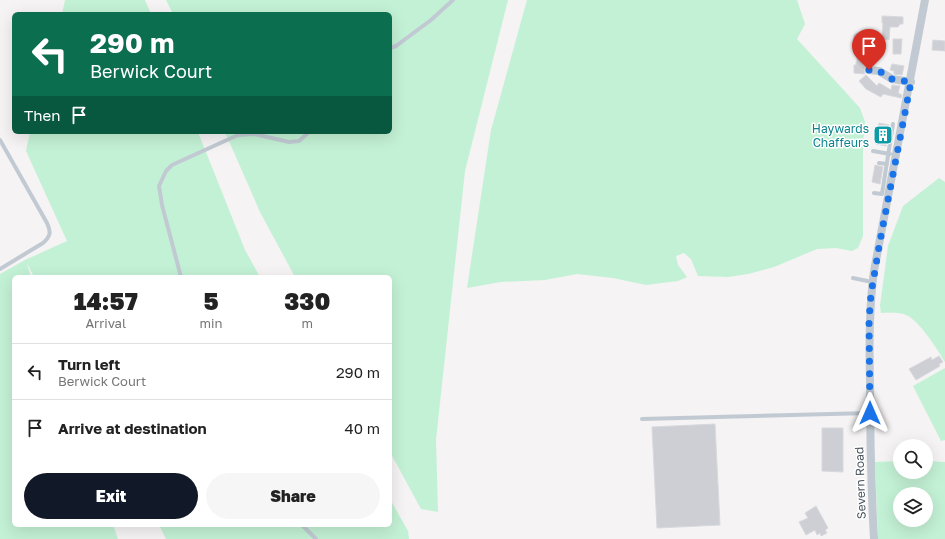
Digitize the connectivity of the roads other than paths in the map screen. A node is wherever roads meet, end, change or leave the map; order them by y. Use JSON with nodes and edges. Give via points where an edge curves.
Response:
{"nodes":[{"id":1,"x":453,"y":0,"type":"edge"},
{"id":2,"x":925,"y":0,"type":"edge"},
{"id":3,"x":392,"y":47,"type":"edge"},
{"id":4,"x":869,"y":70,"type":"dead end"},
{"id":5,"x":911,"y":82,"type":"junction"},
{"id":6,"x":893,"y":124,"type":"dead end"},
{"id":7,"x":254,"y":134,"type":"edge"},
{"id":8,"x":254,"y":134,"type":"edge"},
{"id":9,"x":307,"y":134,"type":"edge"},
{"id":10,"x":0,"y":140,"type":"edge"},
{"id":11,"x":873,"y":151,"type":"dead end"},
{"id":12,"x":893,"y":154,"type":"junction"},
{"id":13,"x":879,"y":163,"type":"dead end"},
{"id":14,"x":887,"y":164,"type":"junction"},
{"id":15,"x":874,"y":193,"type":"dead end"},
{"id":16,"x":0,"y":269,"type":"edge"},
{"id":17,"x":180,"y":275,"type":"edge"},
{"id":18,"x":853,"y":278,"type":"dead end"},
{"id":19,"x":872,"y":282,"type":"junction"},
{"id":20,"x":870,"y":413,"type":"junction"},
{"id":21,"x":642,"y":418,"type":"dead end"},
{"id":22,"x":304,"y":527,"type":"edge"},
{"id":23,"x":316,"y":539,"type":"edge"},
{"id":24,"x":874,"y":539,"type":"edge"}],
"edges":[{"from":1,"to":3,"type":"lane","via":[[431,20]]},
{"from":2,"to":5,"type":"street","name":"Severn Road"},
{"from":4,"to":5,"type":"street","via":[[879,71],[892,79]]},
{"from":5,"to":12,"type":"street","name":"Severn Road"},
{"from":6,"to":12,"type":"lane"},
{"from":7,"to":9,"type":"lane","via":[[289,142],[299,141]]},
{"from":8,"to":17,"type":"lane","via":[[238,135],[172,165],[166,171],[159,186]]},
{"from":10,"to":16,"type":"lane","via":[[51,232],[43,243]]},
{"from":11,"to":12,"type":"lane"},
{"from":12,"to":14,"type":"lane"},
{"from":12,"to":19,"type":"street","name":"Severn Road"},
{"from":13,"to":14,"type":"lane"},
{"from":14,"to":15,"type":"lane","via":[[882,194]]},
{"from":18,"to":19,"type":"lane"},
{"from":19,"to":20,"type":"street","name":"Severn Road","via":[[869,320]]},
{"from":20,"to":21,"type":"lane"},
{"from":20,"to":24,"type":"street","name":"Severn Road"},
{"from":22,"to":23,"type":"lane"}]}
